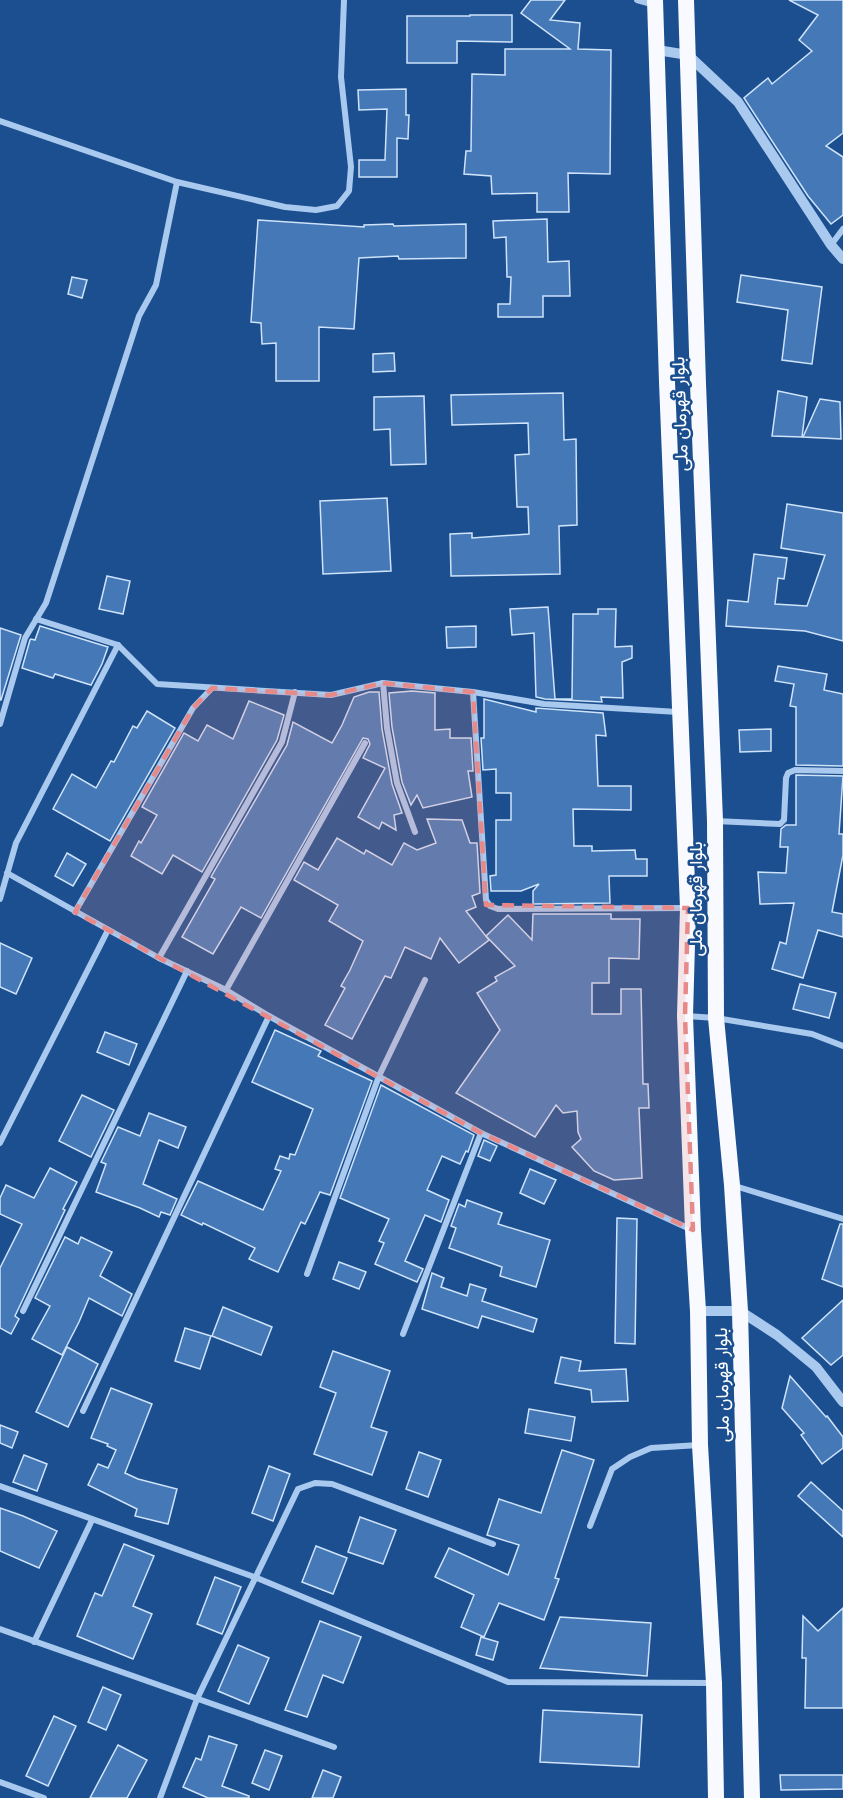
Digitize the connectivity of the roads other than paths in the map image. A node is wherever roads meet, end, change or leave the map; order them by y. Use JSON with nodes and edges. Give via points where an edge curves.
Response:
{"nodes":[{"id":1,"x":344,"y":0,"type":"edge"},
{"id":2,"x":637,"y":0,"type":"edge"},
{"id":3,"x":686,"y":0,"type":"edge"},
{"id":4,"x":655,"y":2,"type":"edge"},
{"id":5,"x":657,"y":50,"type":"junction"},
{"id":6,"x":688,"y":55,"type":"junction"},
{"id":7,"x":0,"y":121,"type":"edge"},
{"id":8,"x":177,"y":182,"type":"junction"},
{"id":9,"x":843,"y":229,"type":"edge"},
{"id":10,"x":831,"y":245,"type":"junction"},
{"id":11,"x":843,"y":259,"type":"edge"},
{"id":12,"x":36,"y":619,"type":"junction"},
{"id":13,"x":118,"y":645,"type":"junction"},
{"id":14,"x":383,"y":683,"type":"junction"},
{"id":15,"x":212,"y":688,"type":"junction"},
{"id":16,"x":295,"y":692,"type":"junction"},
{"id":17,"x":474,"y":692,"type":"junction"},
{"id":18,"x":681,"y":712,"type":"junction"},
{"id":19,"x":0,"y":724,"type":"edge"},
{"id":20,"x":365,"y":743,"type":"dead end"},
{"id":21,"x":843,"y":771,"type":"edge"},
{"id":22,"x":715,"y":821,"type":"junction"},
{"id":23,"x":415,"y":832,"type":"dead end"},
{"id":24,"x":8,"y":873,"type":"junction"},
{"id":25,"x":0,"y":899,"type":"edge"},
{"id":26,"x":688,"y":908,"type":"junction"},
{"id":27,"x":75,"y":912,"type":"junction"},
{"id":28,"x":108,"y":930,"type":"junction"},
{"id":29,"x":159,"y":958,"type":"junction"},
{"id":30,"x":187,"y":971,"type":"junction"},
{"id":31,"x":425,"y":980,"type":"dead end"},
{"id":32,"x":226,"y":990,"type":"junction"},
{"id":33,"x":269,"y":1016,"type":"junction"},
{"id":34,"x":685,"y":1016,"type":"junction"},
{"id":35,"x":716,"y":1018,"type":"junction"},
{"id":36,"x":843,"y":1046,"type":"edge"},
{"id":37,"x":380,"y":1076,"type":"junction"},
{"id":38,"x":481,"y":1133,"type":"junction"},
{"id":39,"x":0,"y":1143,"type":"edge"},
{"id":40,"x":732,"y":1185,"type":"junction"},
{"id":41,"x":843,"y":1219,"type":"edge"},
{"id":42,"x":693,"y":1230,"type":"junction"},
{"id":43,"x":307,"y":1274,"type":"dead end"},
{"id":44,"x":23,"y":1311,"type":"dead end"},
{"id":45,"x":698,"y":1311,"type":"junction"},
{"id":46,"x":740,"y":1311,"type":"junction"},
{"id":47,"x":403,"y":1334,"type":"dead end"},
{"id":48,"x":843,"y":1402,"type":"edge"},
{"id":49,"x":83,"y":1411,"type":"dead end"},
{"id":50,"x":700,"y":1444,"type":"junction"},
{"id":51,"x":0,"y":1486,"type":"edge"},
{"id":52,"x":92,"y":1520,"type":"junction"},
{"id":53,"x":590,"y":1526,"type":"dead end"},
{"id":54,"x":493,"y":1544,"type":"dead end"},
{"id":55,"x":257,"y":1578,"type":"junction"},
{"id":56,"x":0,"y":1629,"type":"edge"},
{"id":57,"x":34,"y":1642,"type":"junction"},
{"id":58,"x":714,"y":1683,"type":"junction"},
{"id":59,"x":197,"y":1699,"type":"junction"},
{"id":60,"x":334,"y":1747,"type":"dead end"},
{"id":61,"x":0,"y":1782,"type":"edge"},
{"id":62,"x":44,"y":1798,"type":"edge"},
{"id":63,"x":159,"y":1798,"type":"edge"},
{"id":64,"x":716,"y":1798,"type":"edge"},
{"id":65,"x":752,"y":1798,"type":"edge"}],
"edges":[{"from":1,"to":8,"type":"street","via":[[341,77],[351,167],[349,191],[337,206],[316,210],[285,207]]},
{"from":2,"to":4,"type":"street"},
{"from":3,"to":6,"type":"highway","name":"بلوار قهرمان ملی"},
{"from":4,"to":5,"type":"highway","name":"بلوار قهرمان ملی"},
{"from":5,"to":6,"type":"street"},
{"from":5,"to":18,"type":"highway","name":"بلوار قهرمان ملی"},
{"from":6,"to":10,"type":"street","via":[[738,102]]},
{"from":6,"to":22,"type":"highway","name":"بلوار قهرمان ملی"},
{"from":7,"to":8,"type":"street"},
{"from":8,"to":12,"type":"street","via":[[156,285],[139,316],[46,603]]},
{"from":9,"to":10,"type":"street"},
{"from":10,"to":11,"type":"street"},
{"from":12,"to":13,"type":"street"},
{"from":12,"to":19,"type":"street","via":[[25,638]]},
{"from":13,"to":15,"type":"street","via":[[157,684]]},
{"from":13,"to":24,"type":"street","via":[[16,843]]},
{"from":14,"to":16,"type":"street","via":[[331,695]]},
{"from":14,"to":17,"type":"street"},
{"from":14,"to":23,"type":"street","via":[[397,783]]},
{"from":15,"to":16,"type":"street"},
{"from":15,"to":27,"type":"street","via":[[193,708]]},
{"from":16,"to":29,"type":"street","via":[[282,742]]},
{"from":17,"to":18,"type":"street","via":[[544,704]]},
{"from":17,"to":26,"type":"street","via":[[486,900],[490,906]]},
{"from":18,"to":26,"type":"highway","name":"بلوار قهرمان ملی"},
{"from":20,"to":32,"type":"street"},
{"from":21,"to":22,"type":"street","via":[[788,773],[784,820],[780,824]]},
{"from":22,"to":35,"type":"highway","name":"بلوار قهرمان ملی"},
{"from":24,"to":25,"type":"street"},
{"from":24,"to":27,"type":"street"},
{"from":26,"to":34,"type":"highway","name":"بلوار قهرمان ملی"},
{"from":27,"to":28,"type":"street"},
{"from":28,"to":29,"type":"street"},
{"from":28,"to":39,"type":"street"},
{"from":29,"to":30,"type":"street"},
{"from":30,"to":32,"type":"street"},
{"from":30,"to":44,"type":"street"},
{"from":31,"to":37,"type":"street"},
{"from":32,"to":33,"type":"street"},
{"from":33,"to":37,"type":"street"},
{"from":33,"to":49,"type":"street"},
{"from":34,"to":35,"type":"street"},
{"from":34,"to":42,"type":"highway","name":"بلوار قهرمان ملی"},
{"from":35,"to":36,"type":"street","via":[[812,1034]]},
{"from":35,"to":40,"type":"highway","name":"بلوار قهرمان ملی"},
{"from":37,"to":38,"type":"street"},
{"from":37,"to":43,"type":"street"},
{"from":38,"to":42,"type":"street"},
{"from":38,"to":47,"type":"street"},
{"from":40,"to":41,"type":"street"},
{"from":40,"to":46,"type":"highway","name":"بلوار قهرمان ملی"},
{"from":42,"to":45,"type":"highway","name":"بلوار قهرمان ملی"},
{"from":45,"to":46,"type":"street"},
{"from":45,"to":50,"type":"highway","name":"بلوار قهرمان ملی"},
{"from":46,"to":48,"type":"street","via":[[816,1367]]},
{"from":46,"to":65,"type":"highway","name":"بلوار قهرمان ملی"},
{"from":50,"to":53,"type":"street","via":[[651,1449],[612,1469]]},
{"from":50,"to":58,"type":"highway","name":"بلوار قهرمان ملی"},
{"from":51,"to":52,"type":"street"},
{"from":52,"to":55,"type":"street"},
{"from":52,"to":57,"type":"street"},
{"from":54,"to":55,"type":"street","via":[[333,1484],[315,1483],[298,1489]]},
{"from":55,"to":58,"type":"street","via":[[508,1682]]},
{"from":55,"to":59,"type":"street"},
{"from":56,"to":57,"type":"street"},
{"from":57,"to":59,"type":"street"},
{"from":58,"to":64,"type":"highway","name":"بلوار قهرمان ملی"},
{"from":59,"to":60,"type":"street"},
{"from":59,"to":63,"type":"street"},
{"from":61,"to":62,"type":"street"}]}
